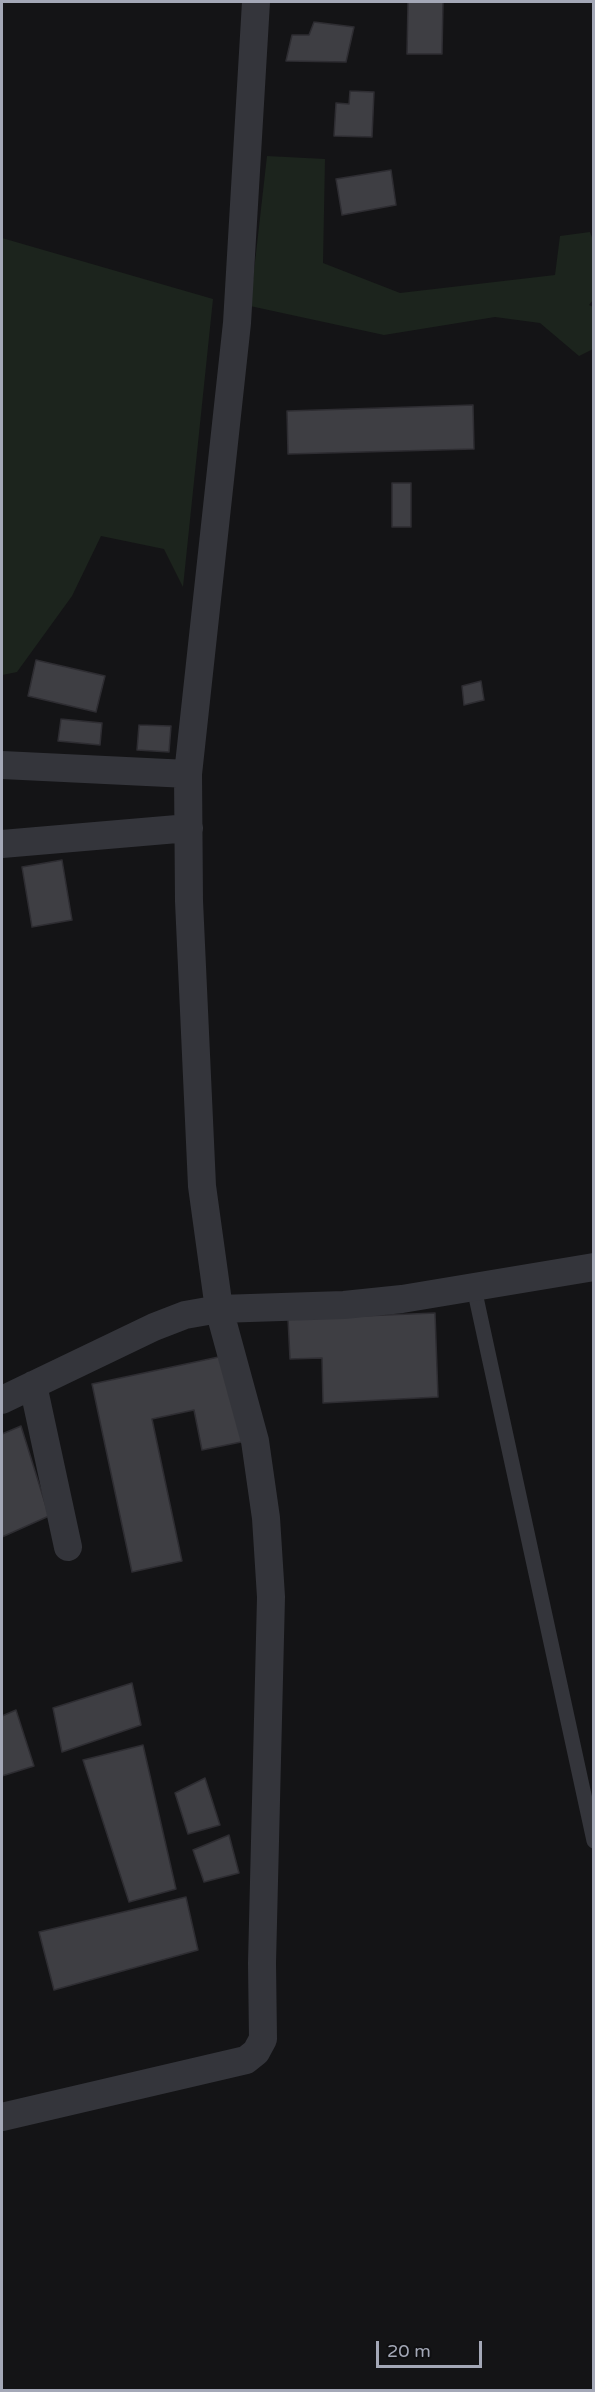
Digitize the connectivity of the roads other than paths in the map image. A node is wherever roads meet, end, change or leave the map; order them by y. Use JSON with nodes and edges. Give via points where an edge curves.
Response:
{"nodes":[{"id":1,"x":256,"y":2,"type":"edge"},
{"id":2,"x":2,"y":765,"type":"edge"},
{"id":3,"x":188,"y":774,"type":"junction"},
{"id":4,"x":189,"y":828,"type":"junction"},
{"id":5,"x":2,"y":844,"type":"edge"},
{"id":6,"x":594,"y":1267,"type":"edge"},
{"id":7,"x":474,"y":1288,"type":"junction"},
{"id":8,"x":219,"y":1309,"type":"junction"},
{"id":9,"x":33,"y":1385,"type":"junction"},
{"id":10,"x":2,"y":1400,"type":"edge"},
{"id":11,"x":68,"y":1547,"type":"dead end"},
{"id":12,"x":594,"y":1841,"type":"edge"},
{"id":13,"x":2,"y":2117,"type":"edge"}],
"edges":[{"from":1,"to":3,"type":"street","via":[[237,323]]},
{"from":2,"to":3,"type":"street"},
{"from":3,"to":4,"type":"street"},
{"from":4,"to":5,"type":"street"},
{"from":4,"to":8,"type":"street","via":[[202,1186]]},
{"from":6,"to":7,"type":"street"},
{"from":7,"to":8,"type":"street","via":[[344,1305]]},
{"from":7,"to":12,"type":"lane"},
{"from":8,"to":9,"type":"street","via":[[154,1327]]},
{"from":8,"to":13,"type":"street","via":[[255,1441],[266,1518],[271,1597],[263,2039],[246,2060]]},
{"from":9,"to":10,"type":"street"},
{"from":9,"to":11,"type":"street"}]}
